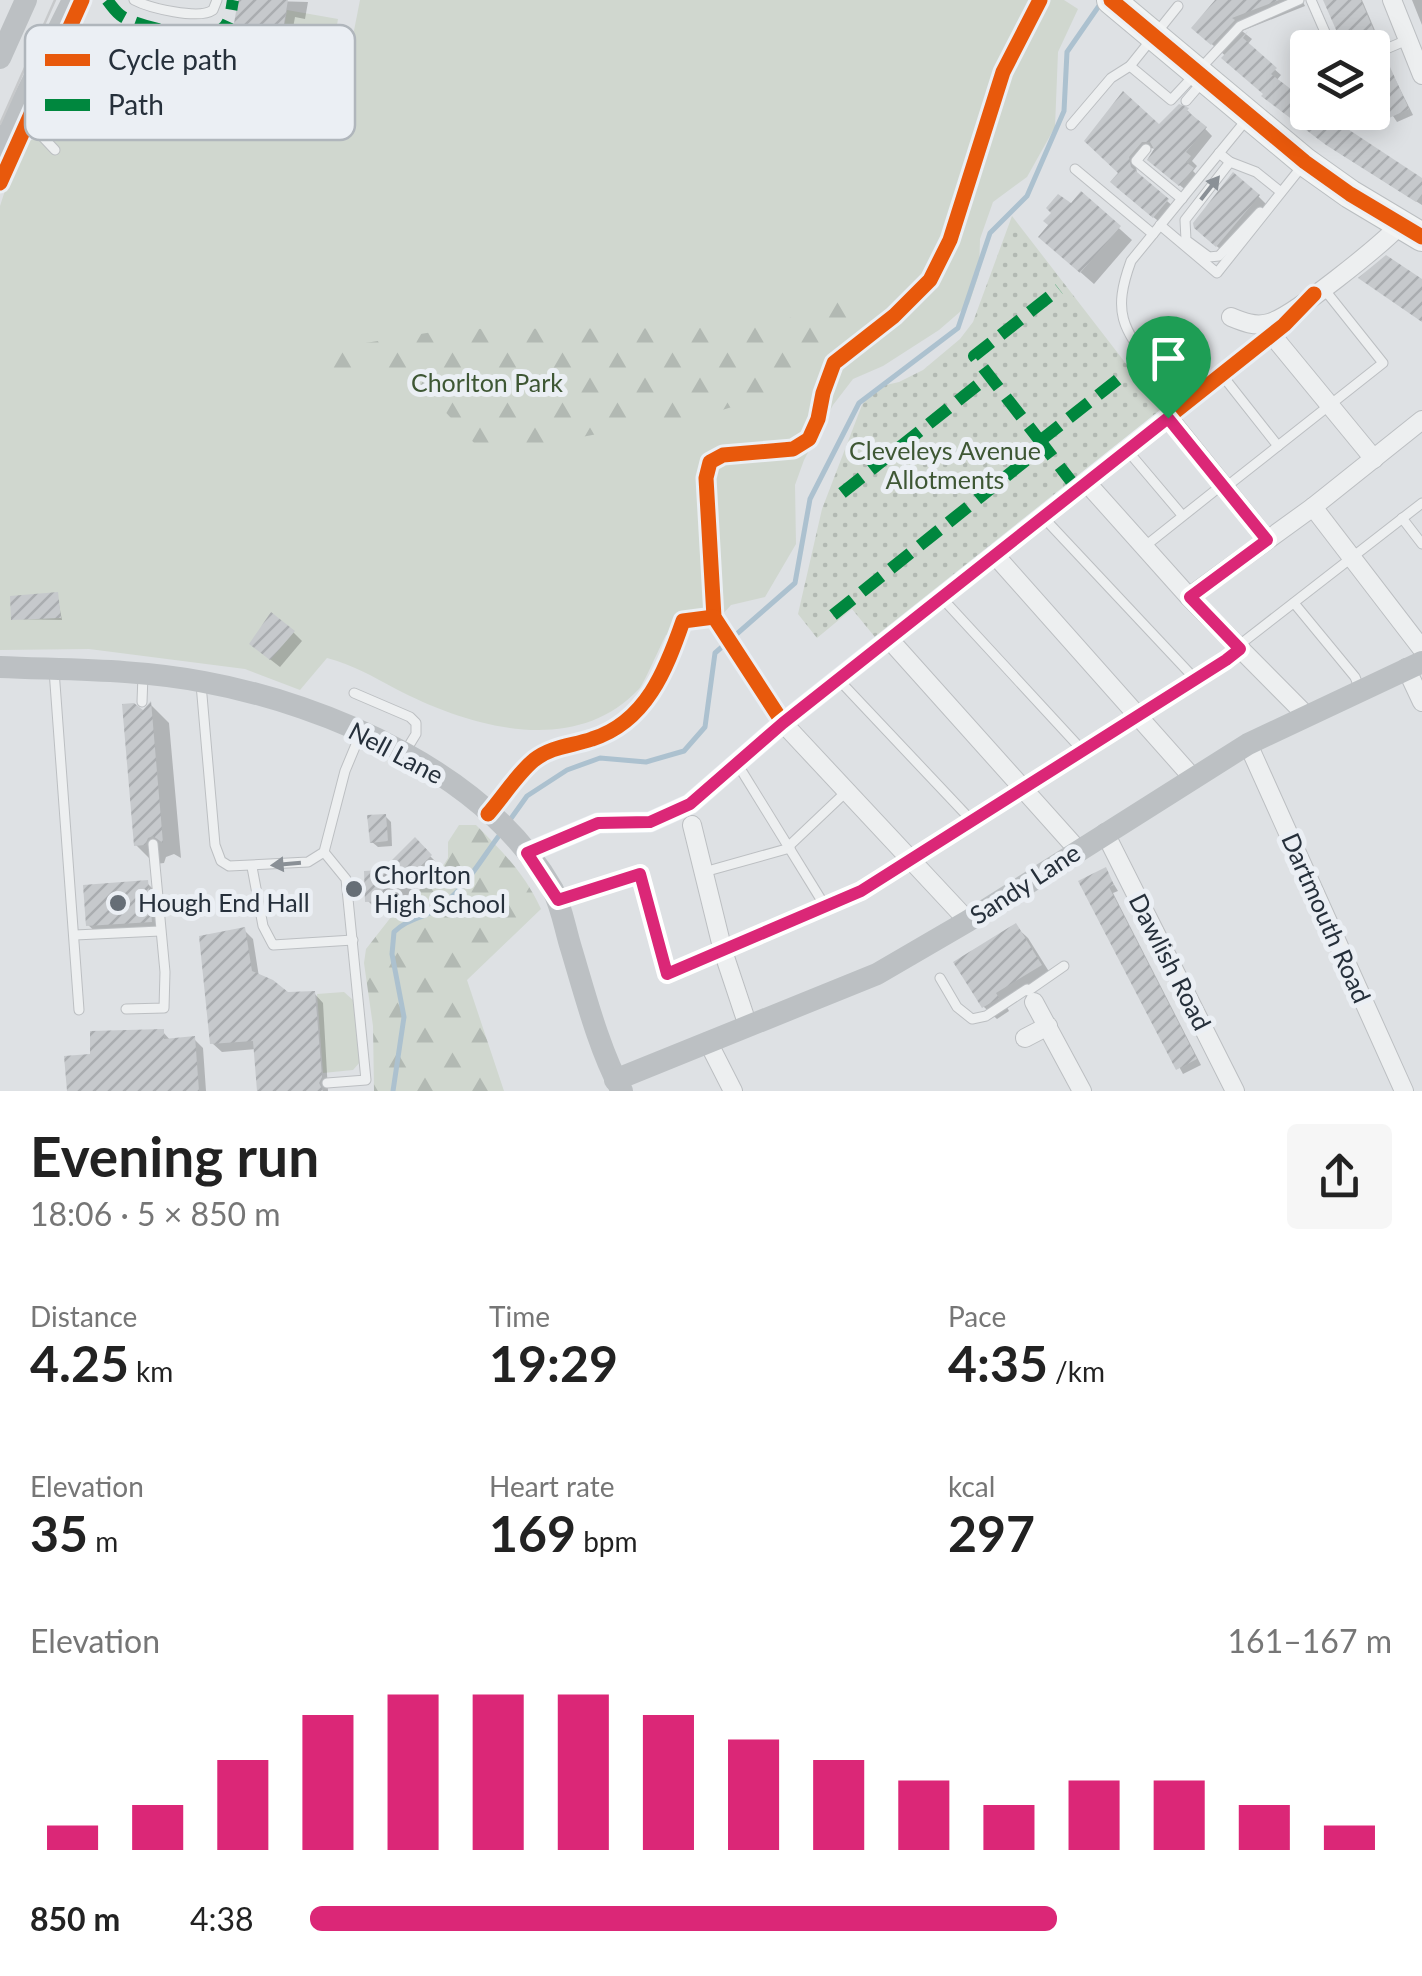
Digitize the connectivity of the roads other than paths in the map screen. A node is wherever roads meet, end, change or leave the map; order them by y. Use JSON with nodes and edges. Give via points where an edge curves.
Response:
{"nodes":[{"id":1,"x":26,"y":0,"type":"edge"},
{"id":2,"x":74,"y":0,"type":"edge"},
{"id":3,"x":134,"y":0,"type":"edge"},
{"id":4,"x":217,"y":0,"type":"edge"},
{"id":5,"x":1300,"y":0,"type":"edge"},
{"id":6,"x":1311,"y":0,"type":"edge"},
{"id":7,"x":1392,"y":0,"type":"edge"},
{"id":8,"x":1115,"y":3,"type":"edge"},
{"id":9,"x":1178,"y":6,"type":"dead end"},
{"id":10,"x":62,"y":25,"type":"edge"},
{"id":11,"x":1324,"y":30,"type":"edge"},
{"id":12,"x":1155,"y":36,"type":"junction"},
{"id":13,"x":1408,"y":39,"type":"junction"},
{"id":14,"x":1390,"y":46,"type":"edge"},
{"id":15,"x":0,"y":58,"type":"edge"},
{"id":16,"x":1130,"y":66,"type":"junction"},
{"id":17,"x":1422,"y":75,"type":"edge"},
{"id":18,"x":1202,"y":76,"type":"junction"},
{"id":19,"x":25,"y":99,"type":"edge"},
{"id":20,"x":1186,"y":101,"type":"dead end"},
{"id":21,"x":1250,"y":117,"type":"junction"},
{"id":22,"x":12,"y":125,"type":"junction"},
{"id":23,"x":1071,"y":125,"type":"dead end"},
{"id":24,"x":25,"y":129,"type":"edge"},
{"id":25,"x":45,"y":140,"type":"edge"},
{"id":26,"x":1146,"y":149,"type":"dead end"},
{"id":27,"x":55,"y":150,"type":"dead end"},
{"id":28,"x":1219,"y":153,"type":"junction"},
{"id":29,"x":0,"y":155,"type":"edge"},
{"id":30,"x":1230,"y":162,"type":"junction"},
{"id":31,"x":1305,"y":162,"type":"junction"},
{"id":32,"x":1075,"y":168,"type":"dead end"},
{"id":33,"x":1281,"y":192,"type":"junction"},
{"id":34,"x":1182,"y":199,"type":"junction"},
{"id":35,"x":1267,"y":210,"type":"junction"},
{"id":36,"x":1156,"y":229,"type":"junction"},
{"id":37,"x":1411,"y":230,"type":"edge"},
{"id":38,"x":1322,"y":287,"type":"junction"},
{"id":39,"x":1231,"y":316,"type":"dead end"},
{"id":40,"x":1272,"y":335,"type":"dead end"},
{"id":41,"x":1157,"y":372,"type":"dead end"},
{"id":42,"x":1222,"y":375,"type":"dead end"},
{"id":43,"x":1329,"y":405,"type":"junction"},
{"id":44,"x":1168,"y":418,"type":"dead end"},
{"id":45,"x":1422,"y":420,"type":"edge"},
{"id":46,"x":1278,"y":446,"type":"junction"},
{"id":47,"x":1128,"y":450,"type":"dead end"},
{"id":48,"x":1374,"y":460,"type":"junction"},
{"id":49,"x":1086,"y":483,"type":"dead end"},
{"id":50,"x":1224,"y":486,"type":"junction"},
{"id":51,"x":1422,"y":503,"type":"edge"},
{"id":52,"x":1313,"y":507,"type":"junction"},
{"id":53,"x":1182,"y":516,"type":"junction"},
{"id":54,"x":1043,"y":517,"type":"dead end"},
{"id":55,"x":1402,"y":518,"type":"junction"},
{"id":56,"x":1267,"y":540,"type":"junction"},
{"id":57,"x":1422,"y":544,"type":"edge"},
{"id":58,"x":1144,"y":547,"type":"junction"},
{"id":59,"x":994,"y":554,"type":"dead end"},
{"id":60,"x":1352,"y":558,"type":"junction"},
{"id":61,"x":941,"y":597,"type":"dead end"},
{"id":62,"x":1190,"y":597,"type":"junction"},
{"id":63,"x":1294,"y":603,"type":"junction"},
{"id":64,"x":889,"y":638,"type":"dead end"},
{"id":65,"x":1239,"y":648,"type":"junction"},
{"id":66,"x":1422,"y":649,"type":"edge"},
{"id":67,"x":1414,"y":665,"type":"edge"},
{"id":68,"x":0,"y":668,"type":"edge"},
{"id":69,"x":54,"y":670,"type":"junction"},
{"id":70,"x":143,"y":675,"type":"junction"},
{"id":71,"x":838,"y":679,"type":"dead end"},
{"id":72,"x":1196,"y":680,"type":"junction"},
{"id":73,"x":201,"y":681,"type":"junction"},
{"id":74,"x":1360,"y":690,"type":"junction"},
{"id":75,"x":354,"y":693,"type":"dead end"},
{"id":76,"x":142,"y":702,"type":"dead end"},
{"id":77,"x":1422,"y":702,"type":"edge"},
{"id":78,"x":1305,"y":714,"type":"junction"},
{"id":79,"x":1139,"y":715,"type":"junction"},
{"id":80,"x":783,"y":723,"type":"dead end"},
{"id":81,"x":362,"y":732,"type":"junction"},
{"id":82,"x":1248,"y":744,"type":"junction"},
{"id":83,"x":1083,"y":751,"type":"junction"},
{"id":84,"x":404,"y":755,"type":"junction"},
{"id":85,"x":738,"y":764,"type":"dead end"},
{"id":86,"x":1193,"y":778,"type":"junction"},
{"id":87,"x":1023,"y":789,"type":"junction"},
{"id":88,"x":846,"y":791,"type":"junction"},
{"id":89,"x":972,"y":821,"type":"junction"},
{"id":90,"x":692,"y":825,"type":"dead end"},
{"id":91,"x":1104,"y":834,"type":"junction"},
{"id":92,"x":154,"y":844,"type":"dead end"},
{"id":93,"x":789,"y":847,"type":"junction"},
{"id":94,"x":1078,"y":850,"type":"junction"},
{"id":95,"x":324,"y":852,"type":"junction"},
{"id":96,"x":911,"y":860,"type":"junction"},
{"id":97,"x":252,"y":866,"type":"junction"},
{"id":98,"x":704,"y":872,"type":"junction"},
{"id":99,"x":558,"y":900,"type":"junction"},
{"id":100,"x":826,"y":906,"type":"junction"},
{"id":101,"x":968,"y":921,"type":"junction"},
{"id":102,"x":160,"y":931,"type":"junction"},
{"id":103,"x":75,"y":936,"type":"junction"},
{"id":104,"x":353,"y":940,"type":"junction"},
{"id":105,"x":723,"y":951,"type":"junction"},
{"id":106,"x":1064,"y":966,"type":"dead end"},
{"id":107,"x":940,"y":978,"type":"dead end"},
{"id":108,"x":1031,"y":996,"type":"junction"},
{"id":109,"x":126,"y":1009,"type":"dead end"},
{"id":110,"x":79,"y":1010,"type":"dead end"},
{"id":111,"x":748,"y":1026,"type":"junction"},
{"id":112,"x":1048,"y":1026,"type":"junction"},
{"id":113,"x":1025,"y":1038,"type":"dead end"},
{"id":114,"x":708,"y":1042,"type":"junction"},
{"id":115,"x":328,"y":1083,"type":"dead end"},
{"id":116,"x":618,"y":1085,"type":"edge"},
{"id":117,"x":733,"y":1091,"type":"edge"},
{"id":118,"x":1082,"y":1091,"type":"edge"},
{"id":119,"x":1235,"y":1091,"type":"edge"},
{"id":120,"x":1404,"y":1091,"type":"edge"}],
"edges":[{"from":1,"to":15,"type":"street"},
{"from":2,"to":10,"type":"street"},
{"from":3,"to":4,"type":"lane","via":[[203,15]]},
{"from":5,"to":18,"type":"lane","via":[[1240,26]]},
{"from":6,"to":11,"type":"lane"},
{"from":7,"to":13,"type":"street"},
{"from":8,"to":12,"type":"main road"},
{"from":9,"to":12,"type":"lane"},
{"from":12,"to":16,"type":"lane"},
{"from":12,"to":18,"type":"main road"},
{"from":13,"to":14,"type":"lane"},
{"from":13,"to":17,"type":"street"},
{"from":16,"to":18,"type":"lane","via":[[1171,100]]},
{"from":16,"to":23,"type":"lane"},
{"from":18,"to":20,"type":"lane"},
{"from":18,"to":21,"type":"main road"},
{"from":19,"to":22,"type":"street"},
{"from":21,"to":28,"type":"lane"},
{"from":21,"to":31,"type":"main road"},
{"from":22,"to":24,"type":"lane"},
{"from":22,"to":29,"type":"street"},
{"from":25,"to":27,"type":"lane"},
{"from":26,"to":34,"type":"lane","via":[[1136,161]]},
{"from":28,"to":30,"type":"lane"},
{"from":28,"to":34,"type":"lane"},
{"from":30,"to":33,"type":"lane"},
{"from":35,"to":30,"type":"lane","one_way":true,"via":[[1219,256],[1208,257],[1186,240],[1185,220]]},
{"from":31,"to":33,"type":"lane"},
{"from":31,"to":37,"type":"main road"},
{"from":32,"to":36,"type":"lane"},
{"from":33,"to":35,"type":"lane"},
{"from":34,"to":36,"type":"lane"},
{"from":35,"to":36,"type":"lane","via":[[1217,273]]},
{"from":36,"to":41,"type":"lane","via":[[1131,261],[1122,318]]},
{"from":37,"to":38,"type":"street"},
{"from":38,"to":39,"type":"street","via":[[1268,324]]},
{"from":38,"to":43,"type":"lane","via":[[1383,363]]},
{"from":40,"to":43,"type":"street"},
{"from":42,"to":46,"type":"lane"},
{"from":43,"to":46,"type":"lane"},
{"from":43,"to":48,"type":"street"},
{"from":44,"to":50,"type":"street"},
{"from":45,"to":48,"type":"street"},
{"from":46,"to":50,"type":"lane"},
{"from":47,"to":53,"type":"lane"},
{"from":48,"to":52,"type":"street"},
{"from":49,"to":58,"type":"street"},
{"from":50,"to":53,"type":"lane"},
{"from":50,"to":56,"type":"street"},
{"from":51,"to":55,"type":"lane"},
{"from":52,"to":56,"type":"street"},
{"from":52,"to":60,"type":"street"},
{"from":53,"to":58,"type":"lane"},
{"from":54,"to":72,"type":"lane"},
{"from":55,"to":57,"type":"lane"},
{"from":55,"to":60,"type":"lane"},
{"from":56,"to":62,"type":"street"},
{"from":58,"to":62,"type":"street"},
{"from":59,"to":79,"type":"street"},
{"from":60,"to":63,"type":"lane"},
{"from":60,"to":66,"type":"street"},
{"from":61,"to":83,"type":"lane"},
{"from":62,"to":65,"type":"street"},
{"from":63,"to":65,"type":"lane"},
{"from":63,"to":74,"type":"lane"},
{"from":64,"to":87,"type":"street"},
{"from":65,"to":72,"type":"lane"},
{"from":65,"to":78,"type":"street"},
{"from":67,"to":74,"type":"street","name":"Sandy Lane"},
{"from":67,"to":77,"type":"street"},
{"from":68,"to":69,"type":"street","name":"Nell Lane"},
{"from":69,"to":70,"type":"street","name":"Nell Lane"},
{"from":69,"to":103,"type":"lane"},
{"from":70,"to":73,"type":"street","name":"Nell Lane"},
{"from":70,"to":76,"type":"lane"},
{"from":71,"to":89,"type":"lane"},
{"from":72,"to":79,"type":"lane"},
{"from":73,"to":81,"type":"street","name":"Nell Lane","via":[[289,702]]},
{"from":73,"to":97,"type":"lane","via":[[216,851],[229,866]]},
{"from":74,"to":78,"type":"street","name":"Sandy Lane"},
{"from":75,"to":84,"type":"lane","via":[[416,723]]},
{"from":78,"to":82,"type":"street","name":"Sandy Lane"},
{"from":79,"to":83,"type":"lane"},
{"from":79,"to":86,"type":"street"},
{"from":80,"to":88,"type":"street"},
{"from":81,"to":84,"type":"street","name":"Nell Lane"},
{"from":81,"to":95,"type":"lane"},
{"from":82,"to":86,"type":"street","name":"Sandy Lane"},
{"from":82,"to":120,"type":"street","name":"Dartmouth Road"},
{"from":83,"to":87,"type":"lane"},
{"from":84,"to":99,"type":"street","name":"Nell Lane","via":[[453,784],[502,828]]},
{"from":85,"to":93,"type":"lane"},
{"from":86,"to":91,"type":"street","name":"Sandy Lane"},
{"from":87,"to":89,"type":"lane"},
{"from":87,"to":94,"type":"street"},
{"from":88,"to":93,"type":"lane"},
{"from":88,"to":96,"type":"street"},
{"from":89,"to":96,"type":"lane"},
{"from":90,"to":98,"type":"street"},
{"from":91,"to":94,"type":"street","name":"Sandy Lane"},
{"from":91,"to":119,"type":"street","name":"Dawlish Road"},
{"from":92,"to":102,"type":"lane"},
{"from":93,"to":98,"type":"lane"},
{"from":93,"to":100,"type":"lane"},
{"from":94,"to":101,"type":"street","name":"Sandy Lane"},
{"from":95,"to":97,"type":"lane","one_way":true,"via":[[308,862]]},
{"from":95,"to":104,"type":"lane","via":[[346,880]]},
{"from":96,"to":100,"type":"lane"},
{"from":96,"to":101,"type":"street"},
{"from":97,"to":104,"type":"lane","via":[[273,945]]},
{"from":98,"to":105,"type":"street"},
{"from":99,"to":105,"type":"lane","via":[[640,874],[667,974]]},
{"from":99,"to":116,"type":"street","name":"Nell Lane"},
{"from":100,"to":105,"type":"lane"},
{"from":101,"to":111,"type":"street","name":"Sandy Lane","via":[[877,974]]},
{"from":102,"to":103,"type":"lane"},
{"from":102,"to":109,"type":"lane","via":[[164,1008]]},
{"from":103,"to":110,"type":"lane"},
{"from":104,"to":115,"type":"lane","via":[[366,1080]]},
{"from":105,"to":111,"type":"street"},
{"from":106,"to":108,"type":"lane"},
{"from":107,"to":108,"type":"lane","via":[[972,1019]]},
{"from":108,"to":112,"type":"street"},
{"from":111,"to":114,"type":"street","name":"Sandy Lane"},
{"from":112,"to":113,"type":"street"},
{"from":112,"to":118,"type":"street"},
{"from":114,"to":116,"type":"street","name":"Sandy Lane"},
{"from":114,"to":117,"type":"street"}]}
